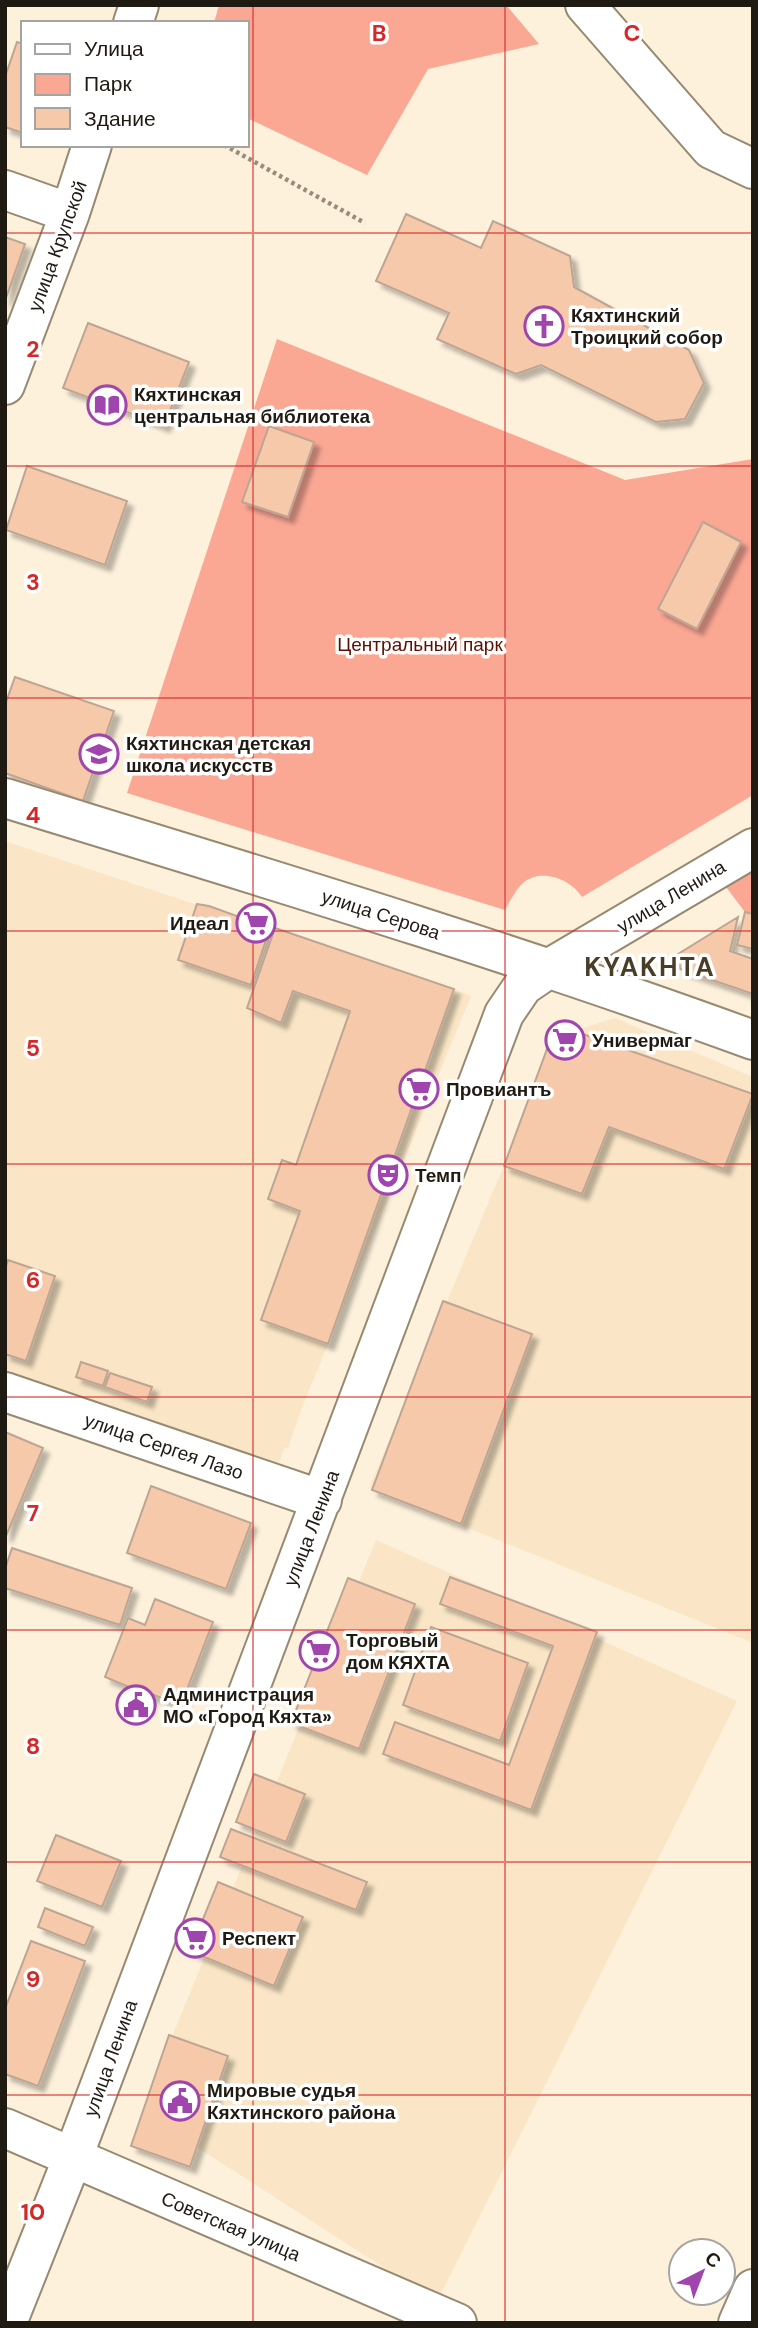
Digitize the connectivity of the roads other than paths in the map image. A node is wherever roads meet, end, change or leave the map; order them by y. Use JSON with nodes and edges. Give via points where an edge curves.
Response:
{"nodes":[{"id":1,"x":585,"y":5,"type":"edge"},
{"id":2,"x":91,"y":147,"type":"edge"},
{"id":3,"x":753,"y":169,"type":"edge"},
{"id":4,"x":5,"y":190,"type":"edge"},
{"id":5,"x":70,"y":213,"type":"junction"},
{"id":6,"x":5,"y":385,"type":"edge"},
{"id":7,"x":5,"y":798,"type":"edge"},
{"id":8,"x":753,"y":848,"type":"edge"},
{"id":9,"x":548,"y":969,"type":"junction"},
{"id":10,"x":753,"y":1041,"type":"edge"},
{"id":11,"x":5,"y":1392,"type":"edge"},
{"id":12,"x":322,"y":1500,"type":"junction"},
{"id":13,"x":5,"y":2128,"type":"edge"},
{"id":14,"x":73,"y":2157,"type":"junction"},
{"id":15,"x":753,"y":2289,"type":"edge"},
{"id":16,"x":7,"y":2323,"type":"edge"},
{"id":17,"x":457,"y":2323,"type":"edge"},
{"id":18,"x":738,"y":2323,"type":"edge"}],
"edges":[{"from":1,"to":3,"type":"street","via":[[711,149]]},
{"from":2,"to":5,"type":"street","name":"улица Крупской"},
{"from":4,"to":5,"type":"street"},
{"from":5,"to":6,"type":"street","name":"улица Крупской"},
{"from":7,"to":9,"type":"street","name":"улица Серова"},
{"from":8,"to":9,"type":"street","name":"улица Ленина"},
{"from":9,"to":10,"type":"street","name":"улица Серова"},
{"from":9,"to":12,"type":"street","name":"улица Ленина","via":[[523,986],[504,1014]]},
{"from":11,"to":12,"type":"street","name":"улица Сергея Лазо"},
{"from":12,"to":14,"type":"street","name":"улица Ленина"},
{"from":13,"to":14,"type":"street","name":"Советская улица"},
{"from":14,"to":16,"type":"street","name":"улица Ленина"},
{"from":14,"to":17,"type":"street","name":"Советская улица"},
{"from":15,"to":18,"type":"street"}]}
